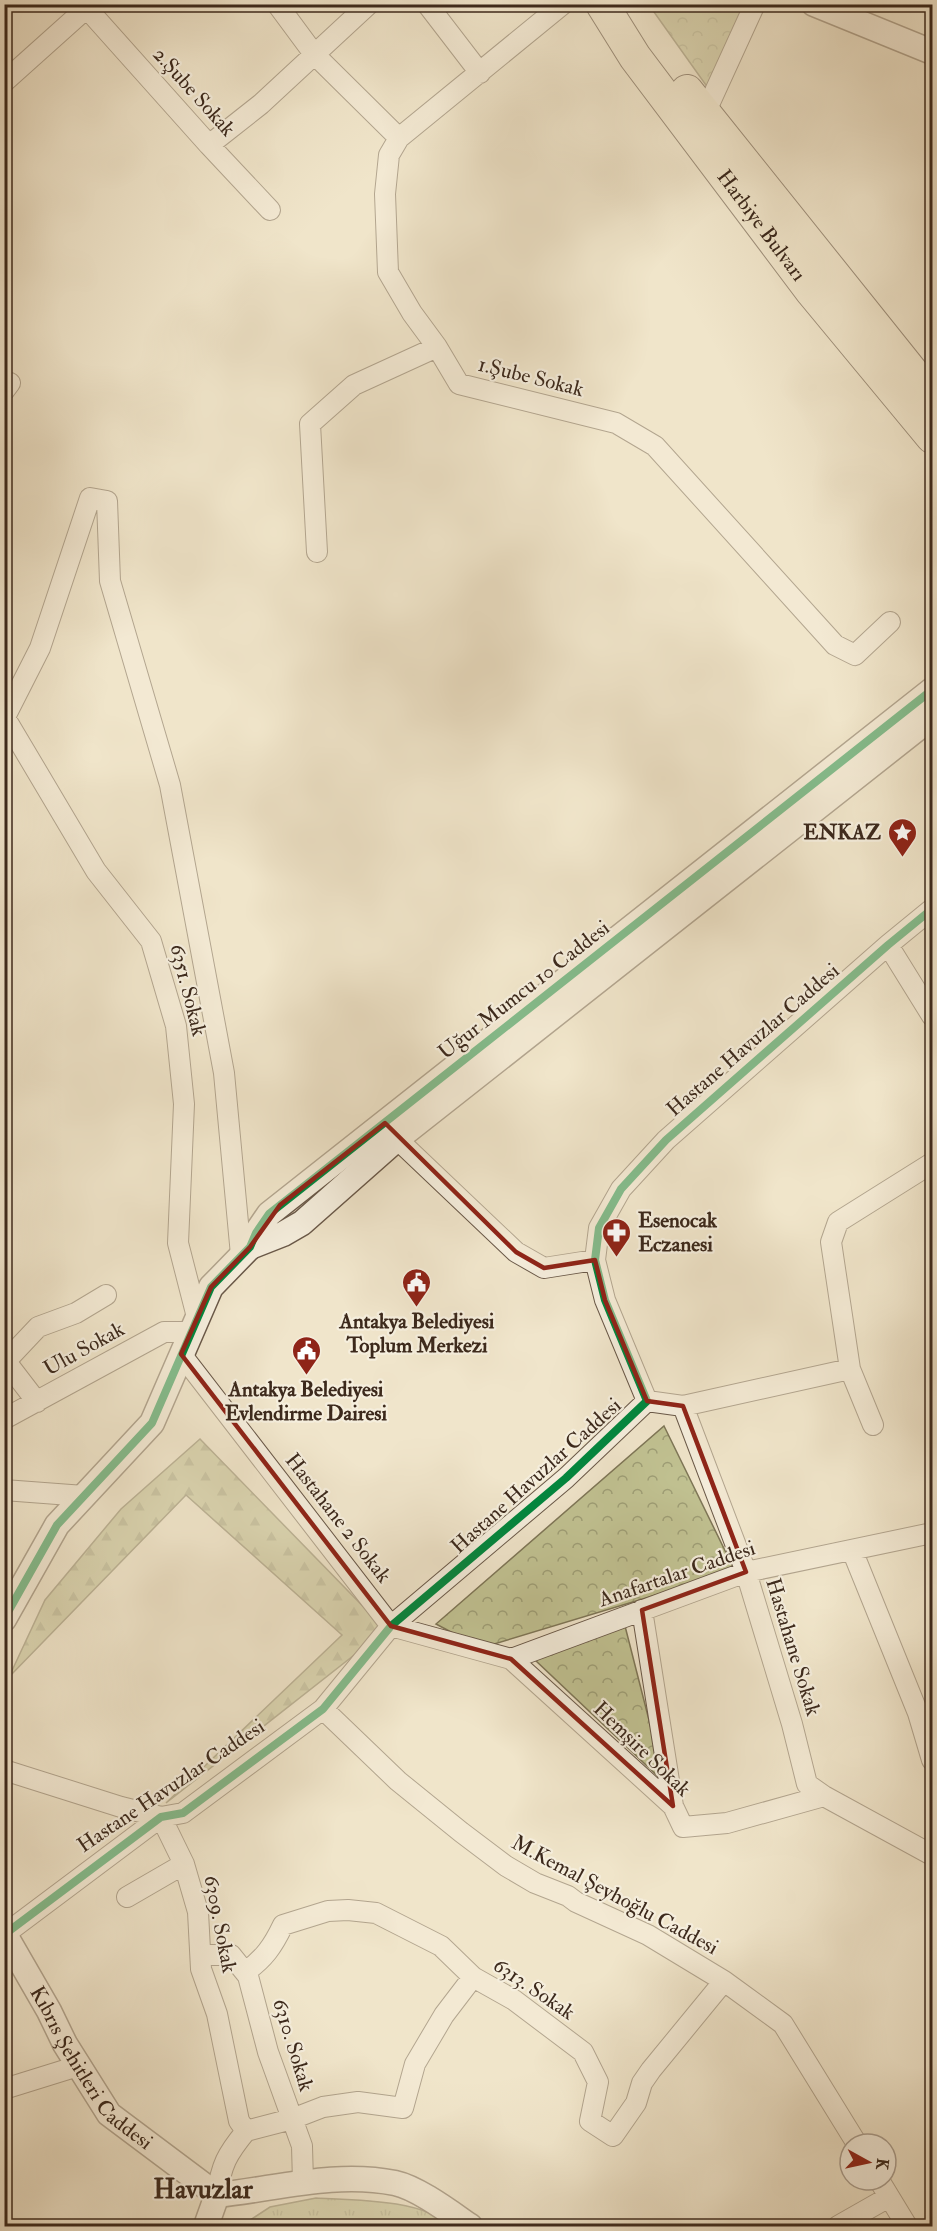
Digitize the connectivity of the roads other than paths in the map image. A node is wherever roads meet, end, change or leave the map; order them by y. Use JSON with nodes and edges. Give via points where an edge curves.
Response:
{"nodes":[{"id":1,"x":277,"y":4,"type":"edge"},
{"id":2,"x":369,"y":4,"type":"edge"},
{"id":3,"x":427,"y":4,"type":"edge"},
{"id":4,"x":563,"y":4,"type":"edge"},
{"id":5,"x":602,"y":4,"type":"edge"},
{"id":6,"x":625,"y":4,"type":"edge"},
{"id":7,"x":755,"y":4,"type":"edge"},
{"id":8,"x":814,"y":4,"type":"edge"},
{"id":9,"x":87,"y":6,"type":"edge"},
{"id":10,"x":933,"y":52,"type":"edge"},
{"id":11,"x":314,"y":54,"type":"junction"},
{"id":12,"x":480,"y":73,"type":"junction"},
{"id":13,"x":4,"y":82,"type":"edge"},
{"id":14,"x":699,"y":124,"type":"junction"},
{"id":15,"x":399,"y":138,"type":"junction"},
{"id":16,"x":209,"y":145,"type":"junction"},
{"id":17,"x":270,"y":210,"type":"dead end"},
{"id":18,"x":437,"y":347,"type":"junction"},
{"id":19,"x":933,"y":397,"type":"edge"},
{"id":20,"x":933,"y":437,"type":"edge"},
{"id":21,"x":316,"y":552,"type":"dead end"},
{"id":22,"x":890,"y":622,"type":"dead end"},
{"id":23,"x":933,"y":690,"type":"edge"},
{"id":24,"x":5,"y":716,"type":"edge"},
{"id":25,"x":933,"y":717,"type":"edge"},
{"id":26,"x":933,"y":909,"type":"edge"},
{"id":27,"x":888,"y":945,"type":"junction"},
{"id":28,"x":933,"y":1016,"type":"edge"},
{"id":29,"x":391,"y":1131,"type":"junction"},
{"id":30,"x":933,"y":1163,"type":"edge"},
{"id":31,"x":245,"y":1251,"type":"junction"},
{"id":32,"x":595,"y":1260,"type":"junction"},
{"id":33,"x":106,"y":1295,"type":"dead end"},
{"id":34,"x":194,"y":1324,"type":"junction"},
{"id":35,"x":181,"y":1354,"type":"junction"},
{"id":36,"x":5,"y":1360,"type":"edge"},
{"id":37,"x":850,"y":1369,"type":"junction"},
{"id":38,"x":647,"y":1401,"type":"junction"},
{"id":39,"x":37,"y":1402,"type":"junction"},
{"id":40,"x":683,"y":1406,"type":"junction"},
{"id":41,"x":4,"y":1419,"type":"edge"},
{"id":42,"x":873,"y":1425,"type":"dead end"},
{"id":43,"x":4,"y":1490,"type":"edge"},
{"id":44,"x":84,"y":1496,"type":"junction"},
{"id":45,"x":933,"y":1533,"type":"edge"},
{"id":46,"x":852,"y":1550,"type":"junction"},
{"id":47,"x":746,"y":1572,"type":"junction"},
{"id":48,"x":642,"y":1610,"type":"junction"},
{"id":49,"x":4,"y":1619,"type":"edge"},
{"id":50,"x":391,"y":1626,"type":"junction"},
{"id":51,"x":511,"y":1659,"type":"junction"},
{"id":52,"x":323,"y":1709,"type":"junction"},
{"id":53,"x":933,"y":1760,"type":"edge"},
{"id":54,"x":4,"y":1770,"type":"edge"},
{"id":55,"x":824,"y":1796,"type":"junction"},
{"id":56,"x":673,"y":1806,"type":"junction"},
{"id":57,"x":161,"y":1817,"type":"junction"},
{"id":58,"x":933,"y":1855,"type":"edge"},
{"id":59,"x":184,"y":1864,"type":"junction"},
{"id":60,"x":127,"y":1897,"type":"dead end"},
{"id":61,"x":5,"y":1934,"type":"edge"},
{"id":62,"x":201,"y":1955,"type":"junction"},
{"id":63,"x":245,"y":1972,"type":"junction"},
{"id":64,"x":473,"y":1977,"type":"junction"},
{"id":65,"x":724,"y":1981,"type":"junction"},
{"id":66,"x":78,"y":2066,"type":"junction"},
{"id":67,"x":4,"y":2089,"type":"edge"},
{"id":68,"x":292,"y":2120,"type":"junction"},
{"id":69,"x":246,"y":2131,"type":"junction"},
{"id":70,"x":850,"y":2132,"type":"edge"},
{"id":71,"x":303,"y":2182,"type":"junction"},
{"id":72,"x":886,"y":2192,"type":"edge"},
{"id":73,"x":217,"y":2195,"type":"junction"},
{"id":74,"x":889,"y":2197,"type":"junction"},
{"id":75,"x":207,"y":2226,"type":"edge"},
{"id":76,"x":470,"y":2226,"type":"edge"},
{"id":77,"x":838,"y":2226,"type":"edge"},
{"id":78,"x":907,"y":2226,"type":"edge"}],
"edges":[{"from":1,"to":11,"type":"street"},
{"from":2,"to":11,"type":"street"},
{"from":3,"to":12,"type":"street"},
{"from":4,"to":12,"type":"street","name":"1.Şube Sokak"},
{"from":5,"to":14,"type":"main road","name":"Harbiye Bulvarı","via":[[635,57]]},
{"from":6,"to":14,"type":"main road","name":"Harbiye Bulvarı"},
{"from":7,"to":14,"type":"street"},
{"from":8,"to":10,"type":"street"},
{"from":9,"to":13,"type":"street"},
{"from":9,"to":16,"type":"street","name":"2.Şube Sokak"},
{"from":11,"to":15,"type":"street"},
{"from":11,"to":16,"type":"street","via":[[261,104]]},
{"from":12,"to":15,"type":"street","name":"1.Şube Sokak"},
{"from":14,"to":19,"type":"main road","name":"Harbiye Bulvarı"},
{"from":14,"to":20,"type":"main road","name":"Harbiye Bulvarı","via":[[812,292]]},
{"from":15,"to":18,"type":"street","name":"1.Şube Sokak","via":[[388,155],[388,272]]},
{"from":16,"to":17,"type":"street","name":"2.Şube Sokak"},
{"from":18,"to":21,"type":"street","via":[[354,385],[310,424]]},
{"from":18,"to":22,"type":"street","name":"1.Şube Sokak","via":[[459,384],[616,423],[656,446],[835,645],[855,655]]},
{"from":23,"to":29,"type":"street","name":"Uğur Mumcu 10 Caddesi"},
{"from":24,"to":31,"type":"street","via":[[40,648],[90,498],[106,501],[110,581],[170,785],[224,1073]]},
{"from":24,"to":34,"type":"street","name":"6351. Sokak","via":[[96,871],[151,941],[176,1026],[184,1104],[178,1243]]},
{"from":25,"to":29,"type":"street","name":"Uğur Mumcu 10 Caddesi"},
{"from":26,"to":27,"type":"street","name":"Hastane Havuzlar Caddesi"},
{"from":27,"to":28,"type":"street"},
{"from":27,"to":32,"type":"street","name":"Hastane Havuzlar Caddesi","via":[[666,1140],[621,1189],[599,1228]]},
{"from":29,"to":31,"type":"street","name":"Uğur Mumcu 10 Caddesi","via":[[269,1214]]},
{"from":29,"to":32,"type":"street","via":[[516,1252],[544,1268]]},
{"from":30,"to":37,"type":"street","via":[[838,1222],[831,1242]]},
{"from":31,"to":34,"type":"street","name":"Uğur Mumcu 10 Caddesi","via":[[211,1287]]},
{"from":32,"to":38,"type":"street","name":"Hastane Havuzlar Caddesi","via":[[605,1299]]},
{"from":33,"to":36,"type":"street","via":[[76,1313],[38,1328]]},
{"from":34,"to":35,"type":"street","name":"Uğur Mumcu 10 Caddesi"},
{"from":34,"to":39,"type":"street","name":"Ulu Sokak","via":[[164,1332]]},
{"from":35,"to":44,"type":"street","name":"Uğur Mumcu 10 Caddesi","via":[[152,1423]]},
{"from":35,"to":50,"type":"street","name":"Hastahane 2 Sokak"},
{"from":36,"to":39,"type":"street"},
{"from":37,"to":40,"type":"street"},
{"from":37,"to":42,"type":"street"},
{"from":38,"to":40,"type":"street"},
{"from":38,"to":50,"type":"street","name":"Hastane Havuzlar Caddesi","via":[[566,1478]]},
{"from":39,"to":41,"type":"street","name":"Ulu Sokak"},
{"from":40,"to":47,"type":"street","name":"Hastahane Sokak"},
{"from":43,"to":44,"type":"street"},
{"from":44,"to":49,"type":"street","name":"Uğur Mumcu 10 Caddesi","via":[[57,1525]]},
{"from":45,"to":46,"type":"street","name":"Anafartalar Caddesi"},
{"from":46,"to":47,"type":"street","name":"Anafartalar Caddesi"},
{"from":46,"to":53,"type":"street"},
{"from":47,"to":48,"type":"street","name":"Anafartalar Caddesi"},
{"from":47,"to":55,"type":"street","name":"Hastahane Sokak","via":[[807,1784]]},
{"from":48,"to":51,"type":"street","name":"Anafartalar Caddesi"},
{"from":48,"to":56,"type":"street"},
{"from":50,"to":51,"type":"street","name":"Hemşire Sokak"},
{"from":50,"to":52,"type":"street","name":"Hastane Havuzlar Caddesi"},
{"from":51,"to":56,"type":"street","name":"Hemşire Sokak"},
{"from":52,"to":57,"type":"street","name":"Hastane Havuzlar Caddesi","via":[[183,1813]]},
{"from":52,"to":65,"type":"street","name":"M.Kemal Şeyhoğlu Caddesi","via":[[398,1781],[506,1866],[648,1935]]},
{"from":54,"to":57,"type":"street"},
{"from":55,"to":56,"type":"street","name":"Hemşire Sokak","via":[[727,1824],[683,1827]]},
{"from":55,"to":58,"type":"street"},
{"from":57,"to":59,"type":"street","name":"6309. Sokak"},
{"from":57,"to":61,"type":"street","name":"Hastane Havuzlar Caddesi"},
{"from":59,"to":60,"type":"street"},
{"from":59,"to":62,"type":"street","name":"6309. Sokak","via":[[198,1912]]},
{"from":61,"to":66,"type":"street","name":"Kıbrıs Şehitleri Caddesi"},
{"from":62,"to":63,"type":"street","via":[[231,1955]]},
{"from":62,"to":69,"type":"street","name":"6309. Sokak","via":[[201,1969],[217,2014],[239,2121]]},
{"from":63,"to":64,"type":"street","via":[[273,1946],[283,1925],[327,1911],[348,1910],[376,1913],[441,1946]]},
{"from":63,"to":68,"type":"street","name":"6310. Sokak"},
{"from":64,"to":65,"type":"street","name":"6313. Sokak","via":[[514,2000],[583,2052],[598,2082],[590,2121],[613,2136],[636,2103],[651,2070]]},
{"from":64,"to":68,"type":"street","name":"6313. Sokak","via":[[444,2015],[415,2064],[403,2108],[358,2102],[323,2107]]},
{"from":65,"to":70,"type":"street","name":"M.Kemal Şeyhoğlu Caddesi","via":[[783,2024]]},
{"from":66,"to":67,"type":"street"},
{"from":66,"to":73,"type":"street","name":"Kıbrıs Şehitleri Caddesi","via":[[109,2114]]},
{"from":68,"to":69,"type":"street","name":"6313. Sokak"},
{"from":68,"to":71,"type":"street","name":"6310. Sokak","via":[[302,2146]]},
{"from":69,"to":73,"type":"street","via":[[228,2152]]},
{"from":71,"to":73,"type":"street"},
{"from":71,"to":76,"type":"street","via":[[346,2178],[396,2183],[439,2204]]},
{"from":72,"to":74,"type":"street"},
{"from":73,"to":75,"type":"street"},
{"from":74,"to":77,"type":"street"},
{"from":74,"to":78,"type":"street"}]}
